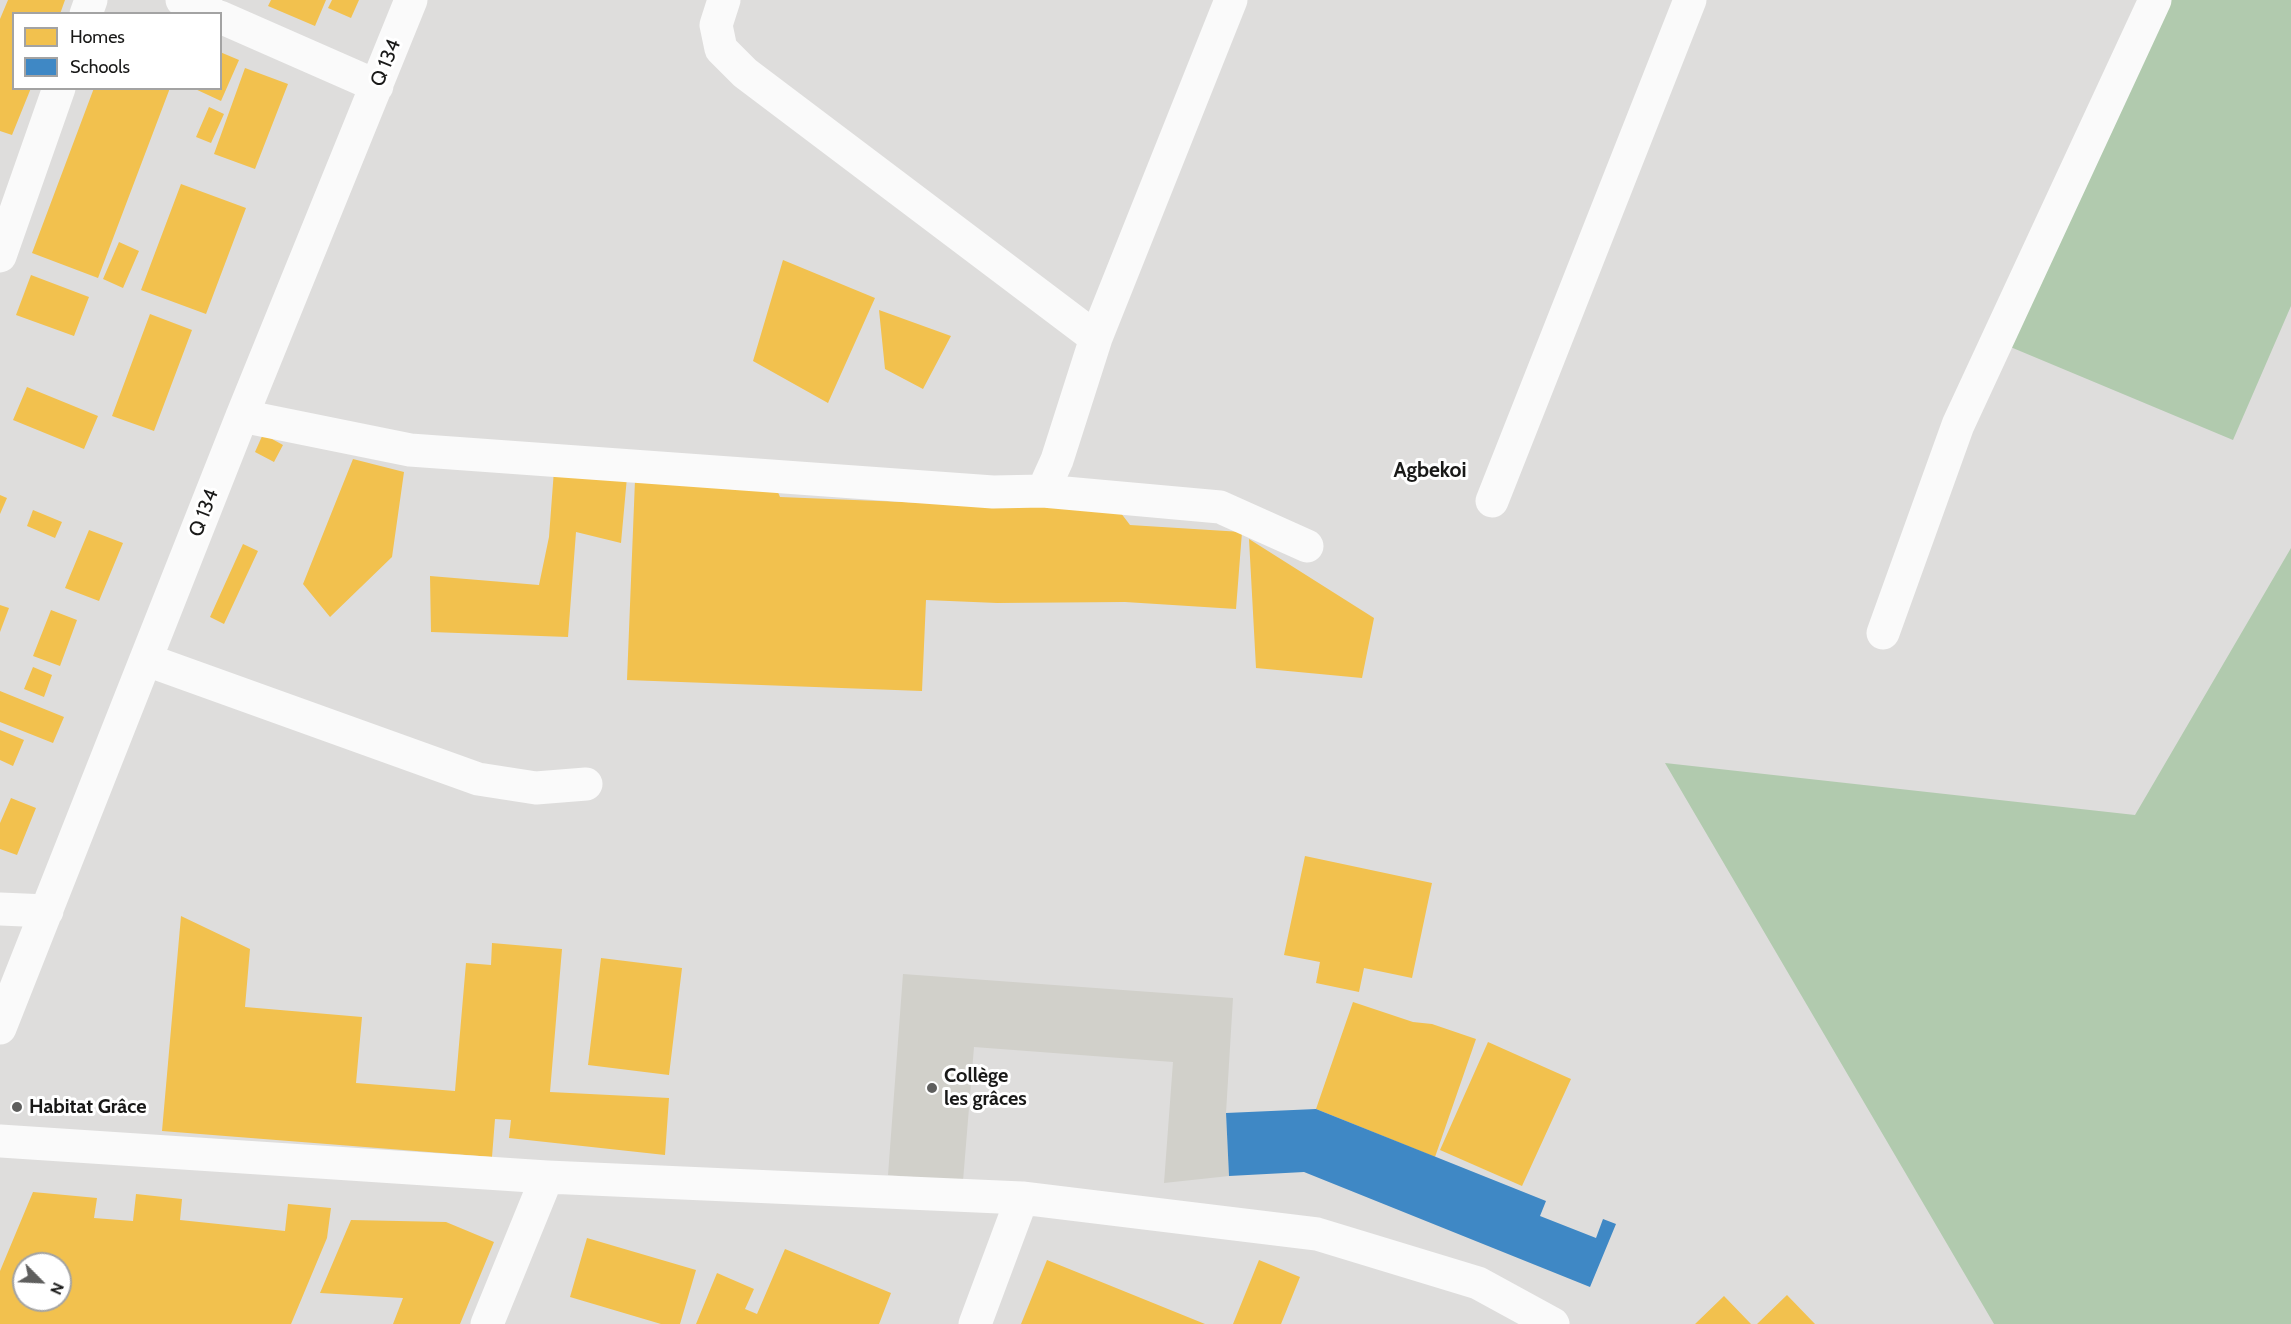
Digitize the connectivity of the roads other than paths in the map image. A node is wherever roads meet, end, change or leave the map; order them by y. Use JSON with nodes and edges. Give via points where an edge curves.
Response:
{"nodes":[{"id":1,"x":182,"y":0,"type":"edge"},
{"id":2,"x":411,"y":0,"type":"edge"},
{"id":3,"x":724,"y":0,"type":"edge"},
{"id":4,"x":1231,"y":0,"type":"edge"},
{"id":5,"x":1690,"y":0,"type":"edge"},
{"id":6,"x":2155,"y":0,"type":"edge"},
{"id":7,"x":209,"y":12,"type":"edge"},
{"id":8,"x":222,"y":18,"type":"edge"},
{"id":9,"x":377,"y":86,"type":"junction"},
{"id":10,"x":58,"y":90,"type":"edge"},
{"id":11,"x":0,"y":256,"type":"edge"},
{"id":12,"x":1096,"y":338,"type":"junction"},
{"id":13,"x":242,"y":416,"type":"junction"},
{"id":14,"x":1043,"y":491,"type":"junction"},
{"id":15,"x":1492,"y":501,"type":"dead end"},
{"id":16,"x":1307,"y":546,"type":"dead end"},
{"id":17,"x":1883,"y":633,"type":"dead end"},
{"id":18,"x":147,"y":660,"type":"junction"},
{"id":19,"x":586,"y":784,"type":"dead end"},
{"id":20,"x":0,"y":909,"type":"edge"},
{"id":21,"x":47,"y":911,"type":"junction"},
{"id":22,"x":0,"y":1028,"type":"edge"},
{"id":23,"x":0,"y":1141,"type":"edge"},
{"id":24,"x":547,"y":1178,"type":"junction"},
{"id":25,"x":1022,"y":1198,"type":"junction"},
{"id":26,"x":487,"y":1324,"type":"edge"},
{"id":27,"x":975,"y":1324,"type":"edge"},
{"id":28,"x":1553,"y":1324,"type":"edge"}],
"edges":[{"from":1,"to":7,"type":"street"},
{"from":2,"to":9,"type":"street","name":"Q 134"},
{"from":3,"to":12,"type":"street","via":[[716,25],[721,49],[745,73]]},
{"from":4,"to":12,"type":"street"},
{"from":5,"to":15,"type":"street"},
{"from":6,"to":17,"type":"street","via":[[1958,425]]},
{"from":8,"to":9,"type":"street"},
{"from":9,"to":13,"type":"street","name":"Q 134"},
{"from":10,"to":11,"type":"street"},
{"from":12,"to":14,"type":"street","via":[[1057,460]]},
{"from":13,"to":14,"type":"street","via":[[410,450],[993,492]]},
{"from":13,"to":18,"type":"street","name":"Q 134"},
{"from":14,"to":16,"type":"street","via":[[1220,507]]},
{"from":18,"to":19,"type":"street","via":[[478,778],[536,788]]},
{"from":18,"to":21,"type":"street","name":"Q 134"},
{"from":20,"to":21,"type":"street"},
{"from":21,"to":22,"type":"street","name":"Q 134"},
{"from":23,"to":24,"type":"street"},
{"from":24,"to":25,"type":"street"},
{"from":24,"to":26,"type":"street"},
{"from":25,"to":27,"type":"street"},
{"from":25,"to":28,"type":"street","via":[[1317,1234],[1478,1283]]}]}
